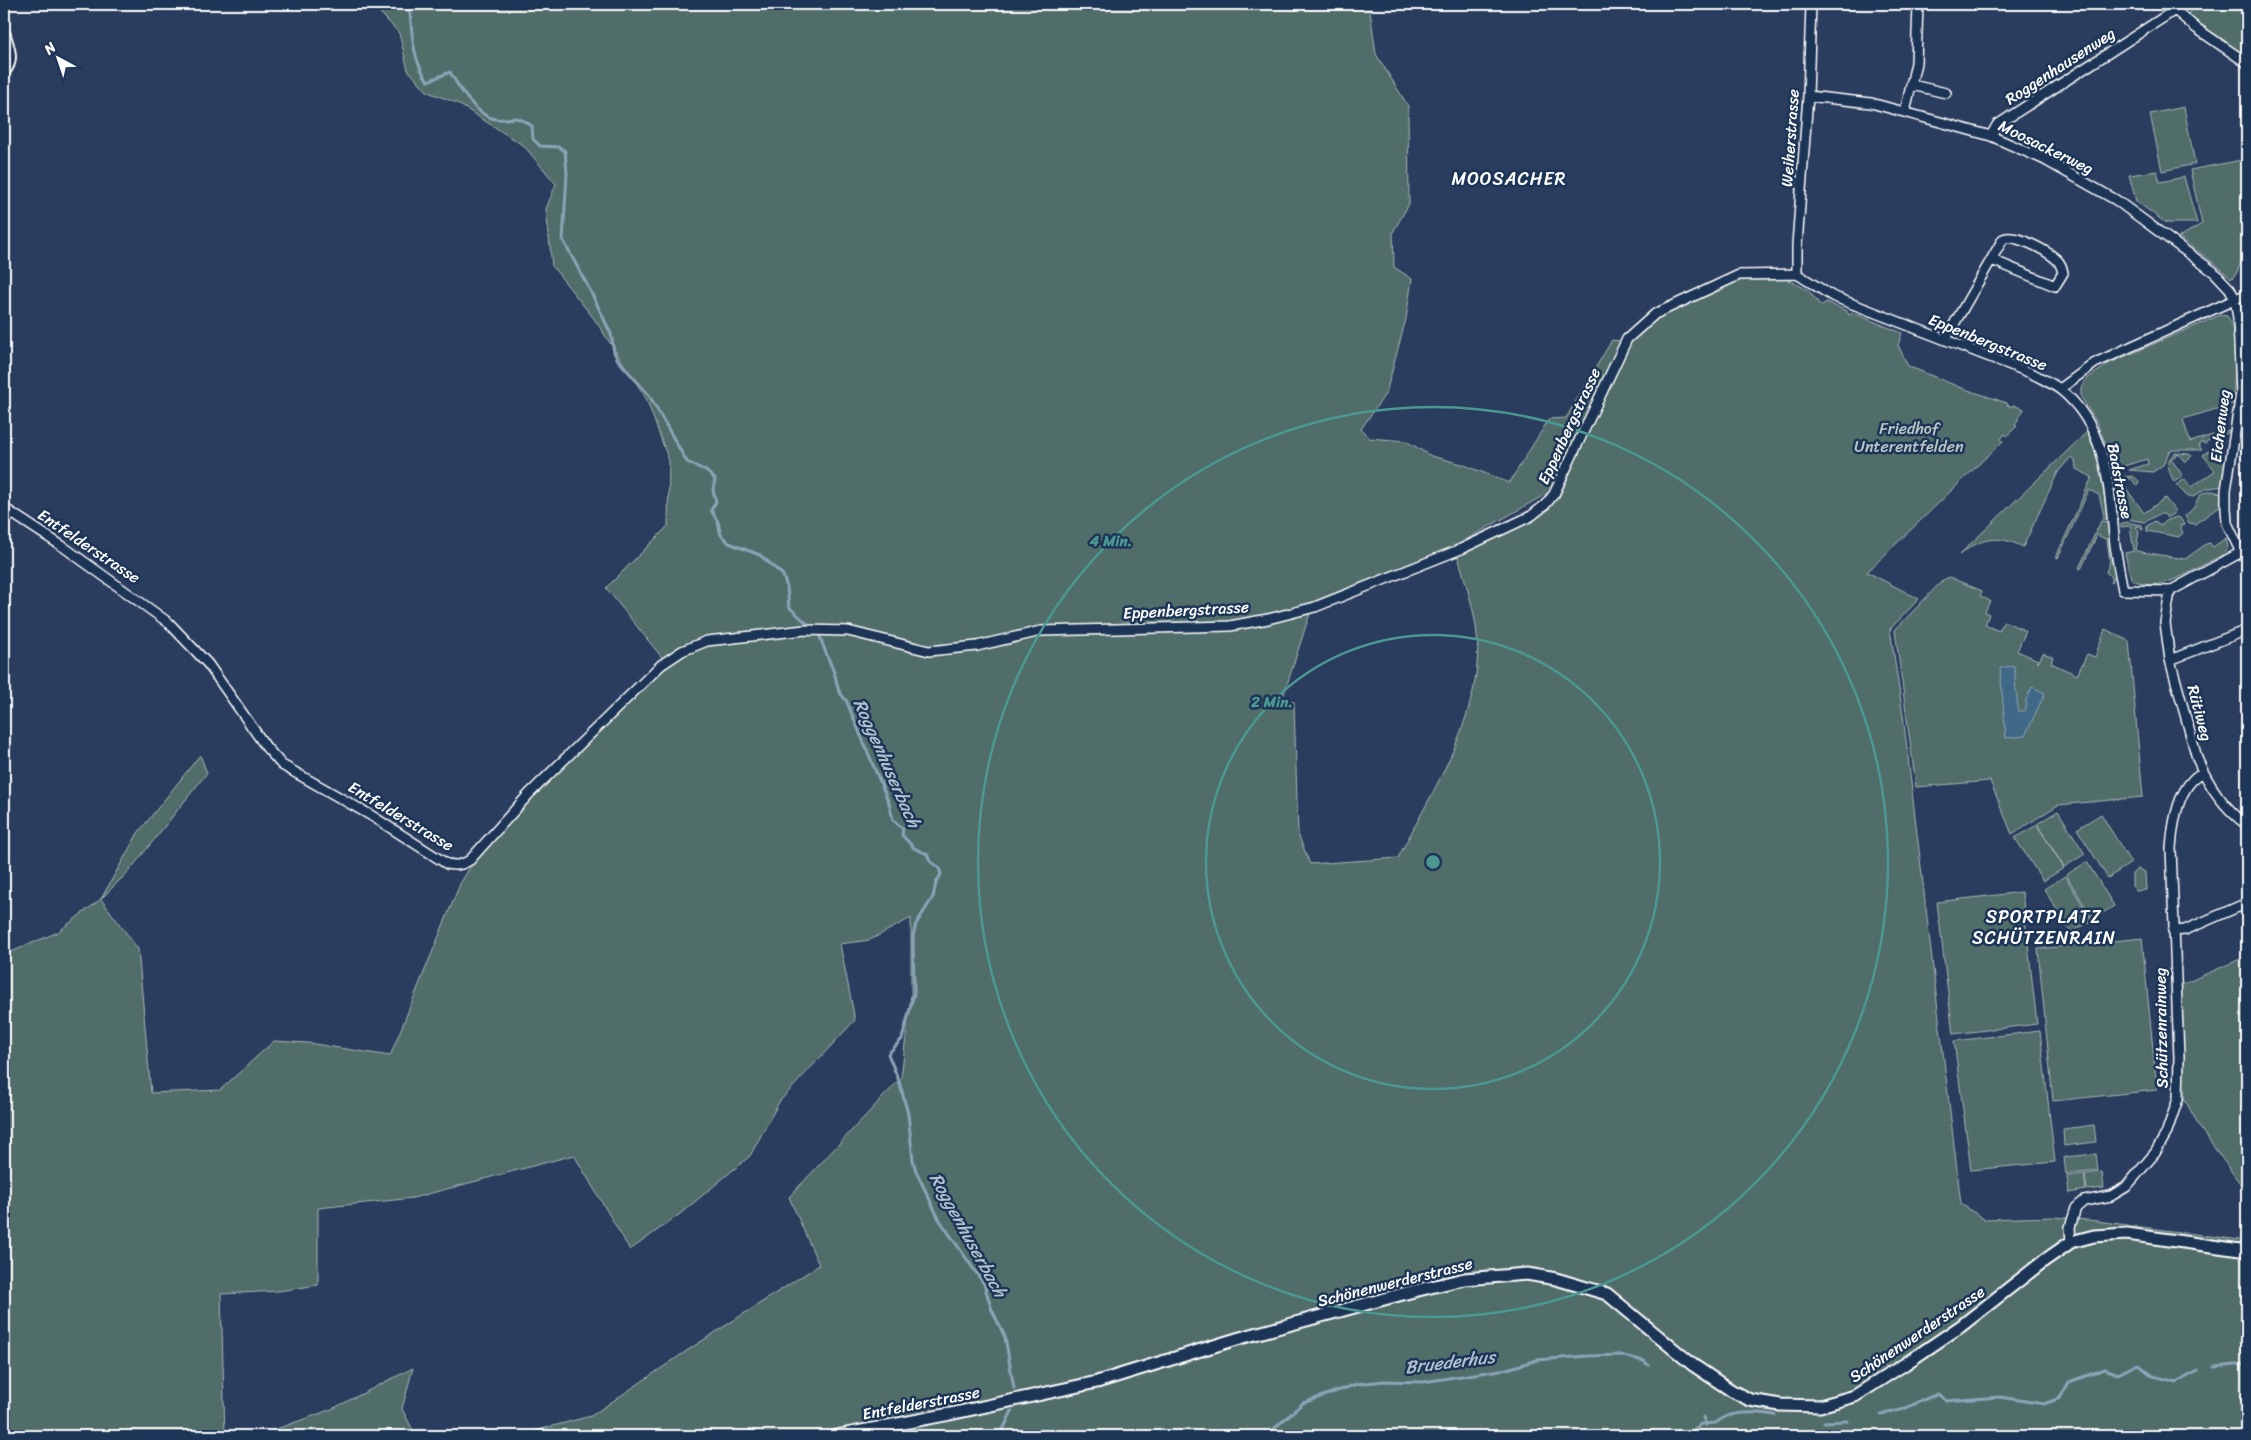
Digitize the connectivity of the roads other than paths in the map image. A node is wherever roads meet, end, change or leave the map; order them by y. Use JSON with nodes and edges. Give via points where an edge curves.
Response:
{"nodes":[{"id":1,"x":1812,"y":4,"type":"edge"},
{"id":2,"x":1918,"y":4,"type":"edge"},
{"id":3,"x":2171,"y":7,"type":"edge"},
{"id":4,"x":4,"y":34,"type":"edge"},
{"id":5,"x":2247,"y":63,"type":"edge"},
{"id":6,"x":4,"y":71,"type":"edge"},
{"id":7,"x":1912,"y":85,"type":"junction"},
{"id":8,"x":1946,"y":93,"type":"dead end"},
{"id":9,"x":1808,"y":96,"type":"junction"},
{"id":10,"x":1905,"y":112,"type":"junction"},
{"id":11,"x":1991,"y":136,"type":"junction"},
{"id":12,"x":1992,"y":260,"type":"junction"},
{"id":13,"x":1797,"y":274,"type":"junction"},
{"id":14,"x":2247,"y":294,"type":"edge"},
{"id":15,"x":2235,"y":299,"type":"junction"},
{"id":16,"x":1945,"y":340,"type":"junction"},
{"id":17,"x":2060,"y":389,"type":"junction"},
{"id":18,"x":4,"y":508,"type":"edge"},
{"id":19,"x":2244,"y":551,"type":"edge"},
{"id":20,"x":2170,"y":592,"type":"junction"},
{"id":21,"x":805,"y":630,"type":"joint"},
{"id":22,"x":2247,"y":630,"type":"edge"},
{"id":23,"x":2170,"y":660,"type":"junction"},
{"id":24,"x":2202,"y":772,"type":"junction"},
{"id":25,"x":2247,"y":825,"type":"edge"},
{"id":26,"x":2247,"y":902,"type":"edge"},
{"id":27,"x":2173,"y":931,"type":"junction"},
{"id":28,"x":2071,"y":1242,"type":"junction"},
{"id":29,"x":2247,"y":1251,"type":"edge"},
{"id":30,"x":1011,"y":1401,"type":"joint"},
{"id":31,"x":836,"y":1436,"type":"edge"}],
"edges":[{"from":1,"to":9,"type":"street","name":"Weiherstrasse"},
{"from":2,"to":7,"type":"street"},
{"from":3,"to":5,"type":"street"},
{"from":3,"to":11,"type":"street","name":"Roggenhausenweg","via":[[1997,125]]},
{"from":4,"to":6,"type":"street","via":[[10,54]]},
{"from":7,"to":8,"type":"street"},
{"from":7,"to":10,"type":"street"},
{"from":9,"to":10,"type":"street","name":"Moosackerweg","via":[[1871,103]]},
{"from":9,"to":13,"type":"street","name":"Weiherstrasse"},
{"from":10,"to":11,"type":"street","name":"Moosackerweg"},
{"from":11,"to":15,"type":"street","name":"Moosackerweg","via":[[2045,160],[2116,200],[2214,272]]},
{"from":12,"to":12,"type":"street","via":[[2003,239],[2008,236],[2019,238],[2056,259],[2063,273],[2055,286]]},
{"from":12,"to":16,"type":"street"},
{"from":13,"to":16,"type":"street","name":"Eppenbergstrasse","via":[[1832,296]]},
{"from":13,"to":21,"type":"street","name":"Eppenbergstrasse","via":[[1739,275],[1655,314],[1625,342],[1554,494],[1531,516],[1476,543],[1315,607],[1230,626],[1040,630],[977,646],[929,651],[848,632]]},
{"from":14,"to":15,"type":"street","name":"Eppenbergstrasse"},
{"from":15,"to":17,"type":"street","name":"Eppenbergstrasse","via":[[2095,363]]},
{"from":15,"to":19,"type":"street","name":"Eichenweg","via":[[2241,393],[2226,508],[2228,523]]},
{"from":16,"to":17,"type":"street","name":"Eppenbergstrasse","via":[[2031,373]]},
{"from":17,"to":20,"type":"street","name":"Badstrasse","via":[[2081,410],[2094,430],[2103,456],[2123,590]]},
{"from":18,"to":21,"type":"street","name":"Entfelderstrasse","via":[[169,623],[208,664],[282,765],[372,816],[447,864],[462,865],[470,860],[528,794],[661,665],[682,651],[707,641]]},
{"from":19,"to":20,"type":"street"},
{"from":20,"to":23,"type":"street","name":"Rütiweg","via":[[2165,623]]},
{"from":22,"to":23,"type":"street"},
{"from":23,"to":24,"type":"street","name":"Rütiweg"},
{"from":24,"to":25,"type":"street","name":"Rütiweg","via":[[2220,799]]},
{"from":24,"to":27,"type":"street","name":"Schützenrainweg","via":[[2191,780],[2173,827]]},
{"from":26,"to":27,"type":"street","via":[[2184,930]]},
{"from":27,"to":28,"type":"street","name":"Schützenrainweg","via":[[2179,1057],[2178,1099],[2172,1119],[2155,1153],[2126,1187],[2112,1196],[2084,1202],[2076,1208],[2070,1227]]},
{"from":28,"to":29,"type":"street","name":"Schönenwerderstrasse","via":[[2094,1236],[2127,1234]]},
{"from":28,"to":30,"type":"street","name":"Schönenwerderstrasse","via":[[1961,1326],[1905,1364],[1855,1396],[1820,1406],[1750,1400],[1693,1365],[1607,1294],[1527,1274],[1464,1279],[1410,1292],[1240,1338],[1097,1382]]},
{"from":30,"to":31,"type":"street","name":"Entfelderstrasse"}]}
